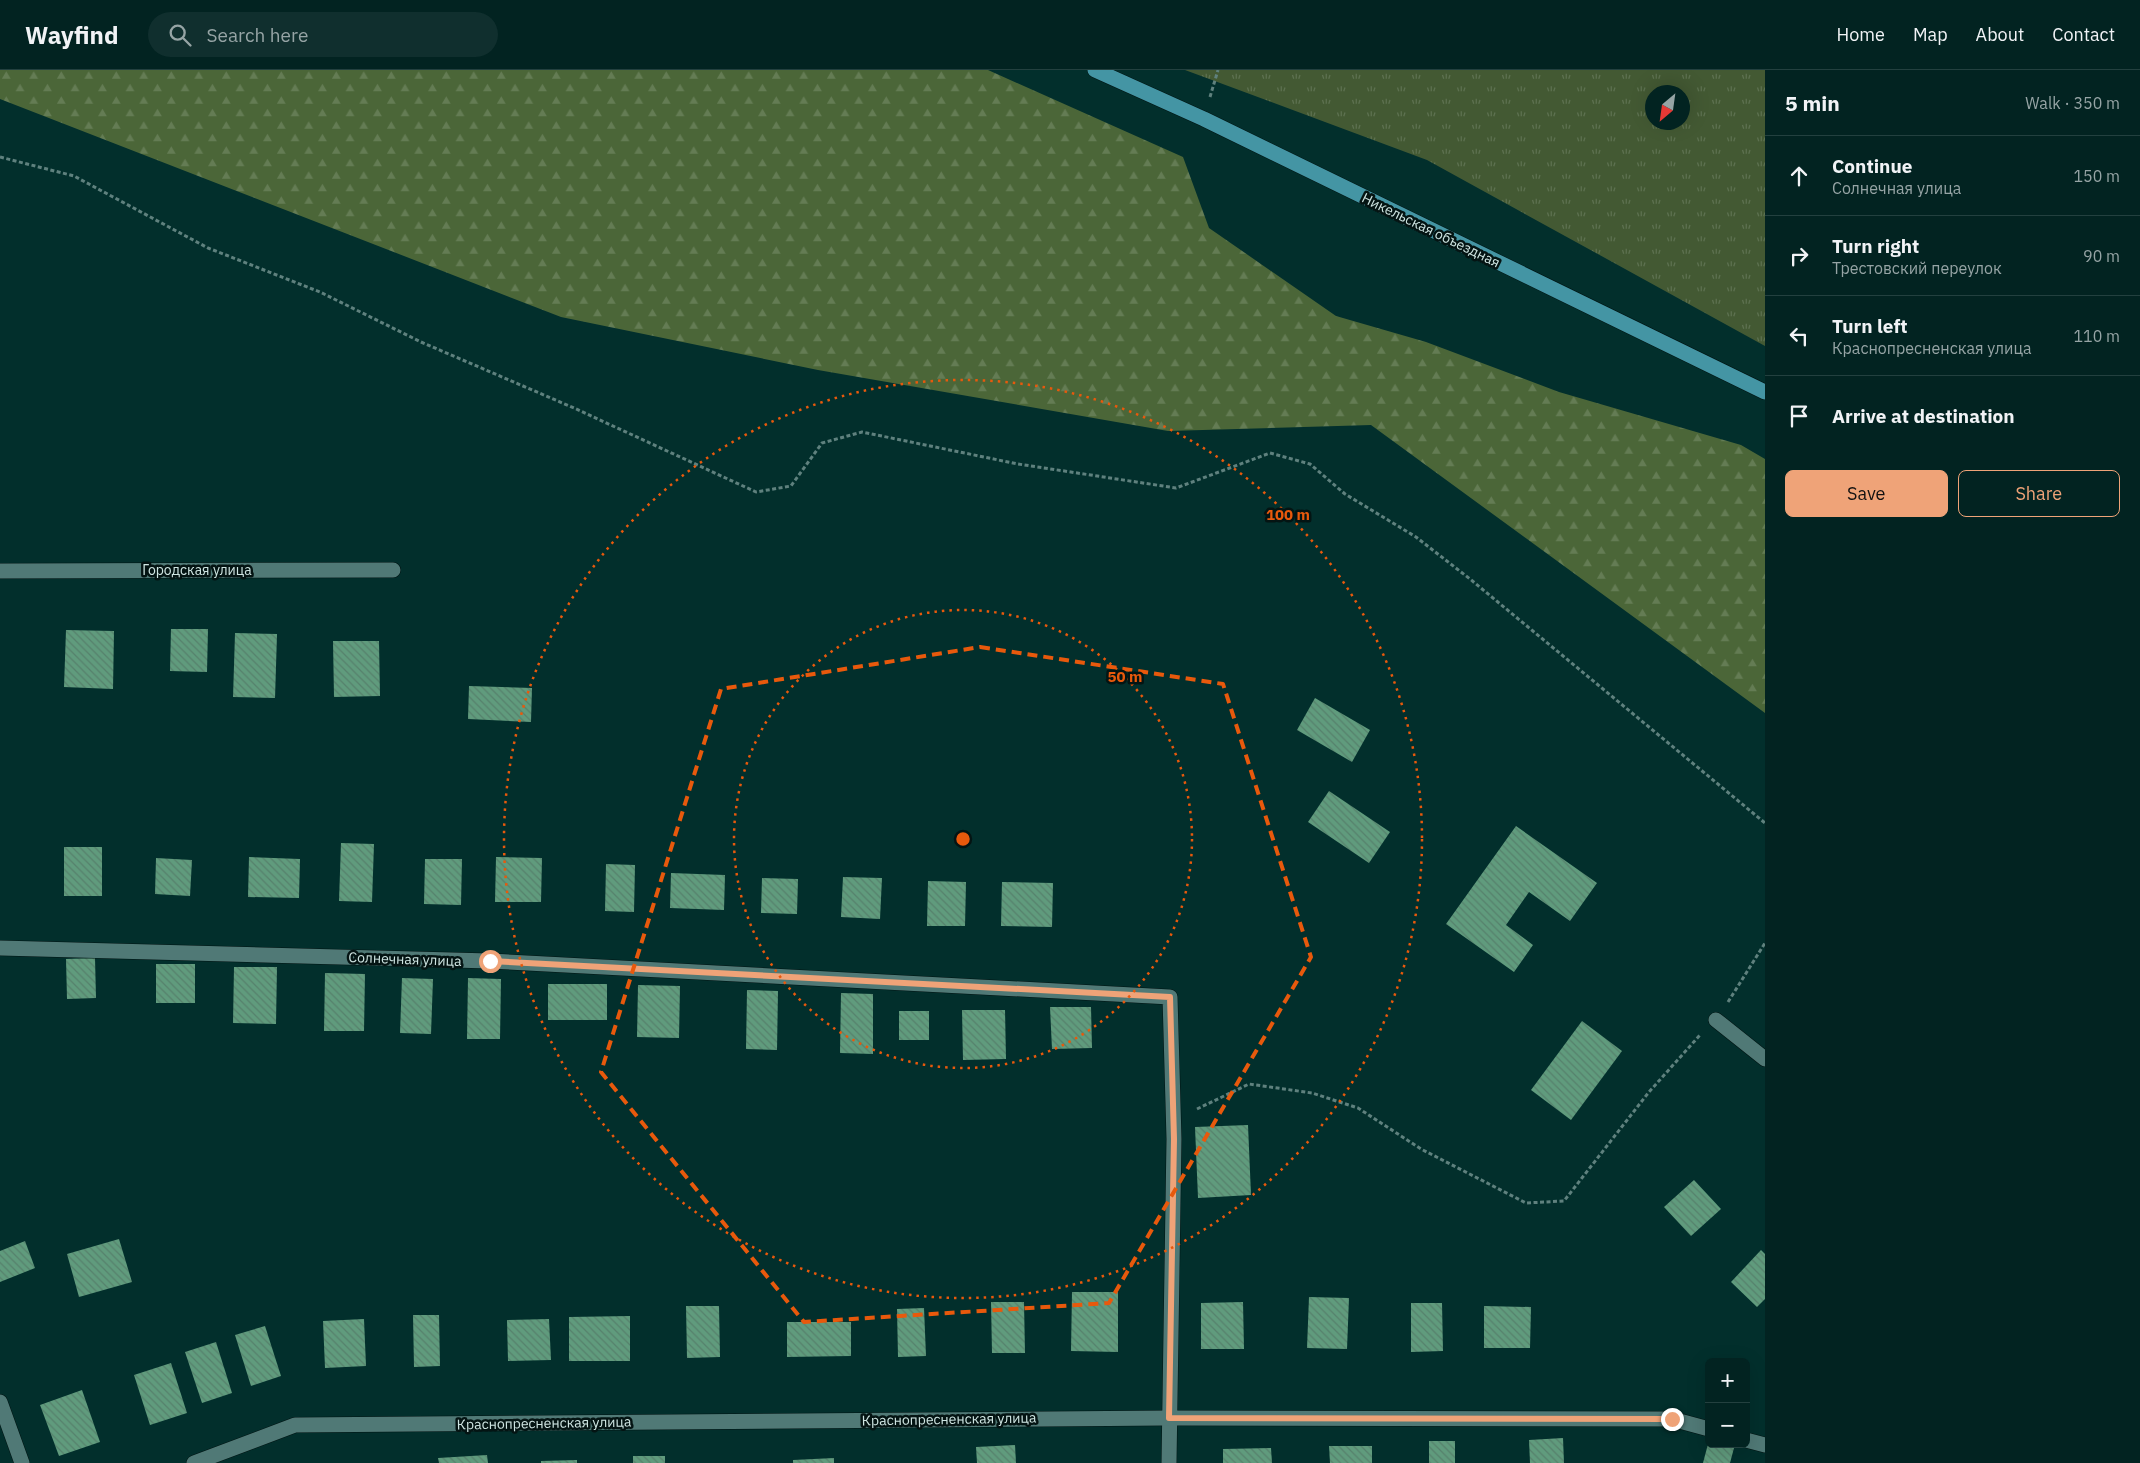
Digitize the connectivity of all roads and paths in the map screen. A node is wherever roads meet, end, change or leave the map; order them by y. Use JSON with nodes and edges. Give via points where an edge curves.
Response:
{"nodes":[{"id":1,"x":1095,"y":70,"type":"edge"},
{"id":2,"x":0,"y":156,"type":"edge"},
{"id":3,"x":1765,"y":392,"type":"edge"},
{"id":4,"x":394,"y":570,"type":"dead end"},
{"id":5,"x":0,"y":571,"type":"edge"},
{"id":6,"x":1765,"y":823,"type":"edge"},
{"id":7,"x":1765,"y":944,"type":"edge"},
{"id":8,"x":0,"y":948,"type":"edge"},
{"id":9,"x":1716,"y":1020,"type":"junction"},
{"id":10,"x":1765,"y":1059,"type":"edge"},
{"id":11,"x":1174,"y":1139,"type":"junction"},
{"id":12,"x":0,"y":1402,"type":"edge"},
{"id":13,"x":1169,"y":1418,"type":"junction"},
{"id":14,"x":1705,"y":1428,"type":"edge"},
{"id":15,"x":1750,"y":1441,"type":"edge"},
{"id":16,"x":1765,"y":1445,"type":"edge"},
{"id":17,"x":22,"y":1463,"type":"edge"},
{"id":18,"x":194,"y":1463,"type":"edge"},
{"id":19,"x":1169,"y":1463,"type":"edge"}],
"edges":[{"from":1,"to":3,"type":"main road","name":"Никельская объездная","via":[[1204,119]]},
{"from":2,"to":6,"type":"path","via":[[74,176],[208,248],[320,292],[421,342],[756,492],[791,486],[822,443],[862,432],[1018,464],[1176,488],[1270,453],[1310,464],[1345,494],[1416,537],[1470,579]]},
{"from":4,"to":5,"type":"street","name":"Городская улица"},
{"from":7,"to":9,"type":"path"},
{"from":8,"to":11,"type":"street","name":"Солнечная улица","via":[[490,961],[1170,997]]},
{"from":9,"to":10,"type":"street"},
{"from":9,"to":11,"type":"path","via":[[1649,1092],[1564,1201],[1526,1203],[1421,1149],[1358,1108],[1312,1093],[1249,1084],[1197,1109]]},
{"from":11,"to":13,"type":"street"},
{"from":12,"to":17,"type":"street"},
{"from":13,"to":14,"type":"street","name":"Краснопресненская улица","via":[[1672,1419]]},
{"from":13,"to":18,"type":"street","name":"Краснопресненская улица","via":[[295,1425]]},
{"from":13,"to":19,"type":"street"},
{"from":15,"to":16,"type":"street"}]}
